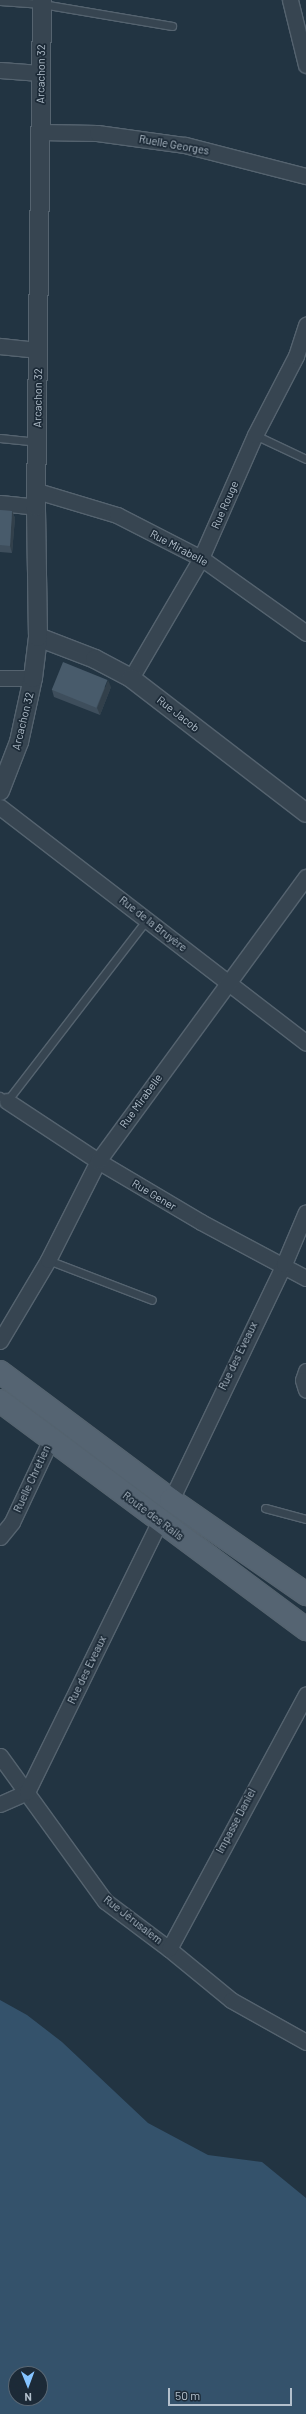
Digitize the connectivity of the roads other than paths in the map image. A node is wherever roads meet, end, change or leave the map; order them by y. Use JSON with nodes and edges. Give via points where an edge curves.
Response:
{"nodes":[{"id":1,"x":290,"y":0,"type":"edge"},
{"id":2,"x":0,"y":1,"type":"edge"},
{"id":3,"x":42,"y":2,"type":"edge"},
{"id":4,"x":172,"y":26,"type":"dead end"},
{"id":5,"x":306,"y":65,"type":"edge"},
{"id":6,"x":0,"y":70,"type":"edge"},
{"id":7,"x":40,"y":73,"type":"junction"},
{"id":8,"x":40,"y":132,"type":"junction"},
{"id":9,"x":306,"y":176,"type":"edge"},
{"id":10,"x":306,"y":325,"type":"edge"},
{"id":11,"x":0,"y":346,"type":"edge"},
{"id":12,"x":39,"y":350,"type":"junction"},
{"id":13,"x":301,"y":359,"type":"edge"},
{"id":14,"x":255,"y":435,"type":"junction"},
{"id":15,"x":0,"y":438,"type":"edge"},
{"id":16,"x":37,"y":442,"type":"junction"},
{"id":17,"x":306,"y":459,"type":"edge"},
{"id":18,"x":36,"y":499,"type":"junction"},
{"id":19,"x":0,"y":503,"type":"edge"},
{"id":20,"x":201,"y":558,"type":"junction"},
{"id":21,"x":306,"y":633,"type":"edge"},
{"id":22,"x":38,"y":638,"type":"junction"},
{"id":23,"x":0,"y":678,"type":"edge"},
{"id":24,"x":33,"y":678,"type":"junction"},
{"id":25,"x":131,"y":678,"type":"junction"},
{"id":26,"x":0,"y":791,"type":"edge"},
{"id":27,"x":0,"y":807,"type":"edge"},
{"id":28,"x":306,"y":813,"type":"edge"},
{"id":29,"x":306,"y":877,"type":"edge"},
{"id":30,"x":147,"y":919,"type":"junction"},
{"id":31,"x":227,"y":981,"type":"junction"},
{"id":32,"x":306,"y":1042,"type":"edge"},
{"id":33,"x":4,"y":1099,"type":"edge"},
{"id":34,"x":98,"y":1162,"type":"junction"},
{"id":35,"x":306,"y":1212,"type":"edge"},
{"id":36,"x":48,"y":1260,"type":"junction"},
{"id":37,"x":284,"y":1264,"type":"junction"},
{"id":38,"x":306,"y":1278,"type":"edge"},
{"id":39,"x":152,"y":1300,"type":"dead end"},
{"id":40,"x":0,"y":1341,"type":"edge"},
{"id":41,"x":306,"y":1371,"type":"edge"},
{"id":42,"x":0,"y":1372,"type":"edge"},
{"id":43,"x":306,"y":1390,"type":"edge"},
{"id":44,"x":0,"y":1401,"type":"edge"},
{"id":45,"x":51,"y":1439,"type":"junction"},
{"id":46,"x":171,"y":1500,"type":"junction"},
{"id":47,"x":265,"y":1508,"type":"dead end"},
{"id":48,"x":306,"y":1520,"type":"edge"},
{"id":49,"x":160,"y":1521,"type":"junction"},
{"id":50,"x":0,"y":1537,"type":"edge"},
{"id":51,"x":306,"y":1594,"type":"edge"},
{"id":52,"x":306,"y":1630,"type":"edge"},
{"id":53,"x":306,"y":1695,"type":"edge"},
{"id":54,"x":0,"y":1756,"type":"edge"},
{"id":55,"x":27,"y":1792,"type":"junction"},
{"id":56,"x":0,"y":1804,"type":"edge"},
{"id":57,"x":169,"y":1948,"type":"junction"},
{"id":58,"x":306,"y":2042,"type":"edge"}],
"edges":[{"from":1,"to":5,"type":"street"},
{"from":2,"to":3,"type":"lane"},
{"from":3,"to":4,"type":"lane"},
{"from":3,"to":7,"type":"street","name":"Arcachon 32"},
{"from":6,"to":7,"type":"street"},
{"from":7,"to":8,"type":"street","name":"Arcachon 32"},
{"from":8,"to":9,"type":"street","name":"Ruelle Georges","via":[[97,133],[184,145]]},
{"from":8,"to":12,"type":"street","name":"Arcachon 32"},
{"from":10,"to":13,"type":"street","name":"Rue Rouge"},
{"from":11,"to":12,"type":"street"},
{"from":12,"to":16,"type":"street","name":"Arcachon 32"},
{"from":13,"to":14,"type":"street","name":"Rue Rouge"},
{"from":14,"to":17,"type":"lane"},
{"from":14,"to":20,"type":"street","name":"Rue Rouge"},
{"from":15,"to":16,"type":"lane"},
{"from":16,"to":18,"type":"street","name":"Arcachon 32"},
{"from":18,"to":19,"type":"street","name":"Rue Mirabelle"},
{"from":18,"to":20,"type":"street","name":"Rue Mirabelle","via":[[117,515]]},
{"from":18,"to":22,"type":"street","name":"Arcachon 32"},
{"from":20,"to":21,"type":"street","name":"Rue Mirabelle"},
{"from":20,"to":25,"type":"street","name":"Rue Rouge"},
{"from":22,"to":24,"type":"street","name":"Arcachon 32"},
{"from":22,"to":25,"type":"street","name":"Rue Jacob","via":[[95,659]]},
{"from":23,"to":24,"type":"street"},
{"from":24,"to":26,"type":"street","name":"Arcachon 32","via":[[19,742]]},
{"from":25,"to":28,"type":"street","name":"Rue Jacob"},
{"from":27,"to":30,"type":"street","name":"Rue de la Bruyère"},
{"from":29,"to":31,"type":"street","name":"Rue Mirabelle"},
{"from":30,"to":31,"type":"street","name":"Rue de la Bruyère"},
{"from":30,"to":33,"type":"lane","name":"Rue Gener"},
{"from":31,"to":32,"type":"street","name":"Rue de la Bruyère"},
{"from":31,"to":34,"type":"street","name":"Rue Mirabelle"},
{"from":33,"to":34,"type":"street","name":"Rue Gener"},
{"from":34,"to":36,"type":"street","name":"Rue Mirabelle"},
{"from":34,"to":37,"type":"street","name":"Rue Gener","via":[[201,1222]]},
{"from":35,"to":37,"type":"street","name":"Rue des Eveaux"},
{"from":36,"to":39,"type":"lane"},
{"from":36,"to":40,"type":"street","name":"Rue Mirabelle"},
{"from":37,"to":38,"type":"street","name":"Rue Gener"},
{"from":37,"to":46,"type":"street","name":"Rue des Eveaux"},
{"from":41,"to":43,"type":"street","via":[[303,1380]]},
{"from":42,"to":46,"type":"main road"},
{"from":44,"to":45,"type":"main road","name":"Route des Rails"},
{"from":45,"to":49,"type":"main road","name":"Route des Rails"},
{"from":45,"to":50,"type":"street","name":"Ruelle Chrétien","via":[[12,1522]]},
{"from":46,"to":51,"type":"main road"},
{"from":47,"to":48,"type":"lane"},
{"from":49,"to":52,"type":"main road","name":"Route des Rails"},
{"from":49,"to":55,"type":"street","name":"Rue des Eveaux"},
{"from":53,"to":57,"type":"street","name":"Impasse Daniel"},
{"from":54,"to":55,"type":"street","name":"Rue Jérusalem"},
{"from":55,"to":56,"type":"street"},
{"from":55,"to":57,"type":"street","name":"Rue Jérusalem","via":[[105,1901]]},
{"from":57,"to":58,"type":"street","name":"Rue Jérusalem","via":[[231,2000]]}]}
